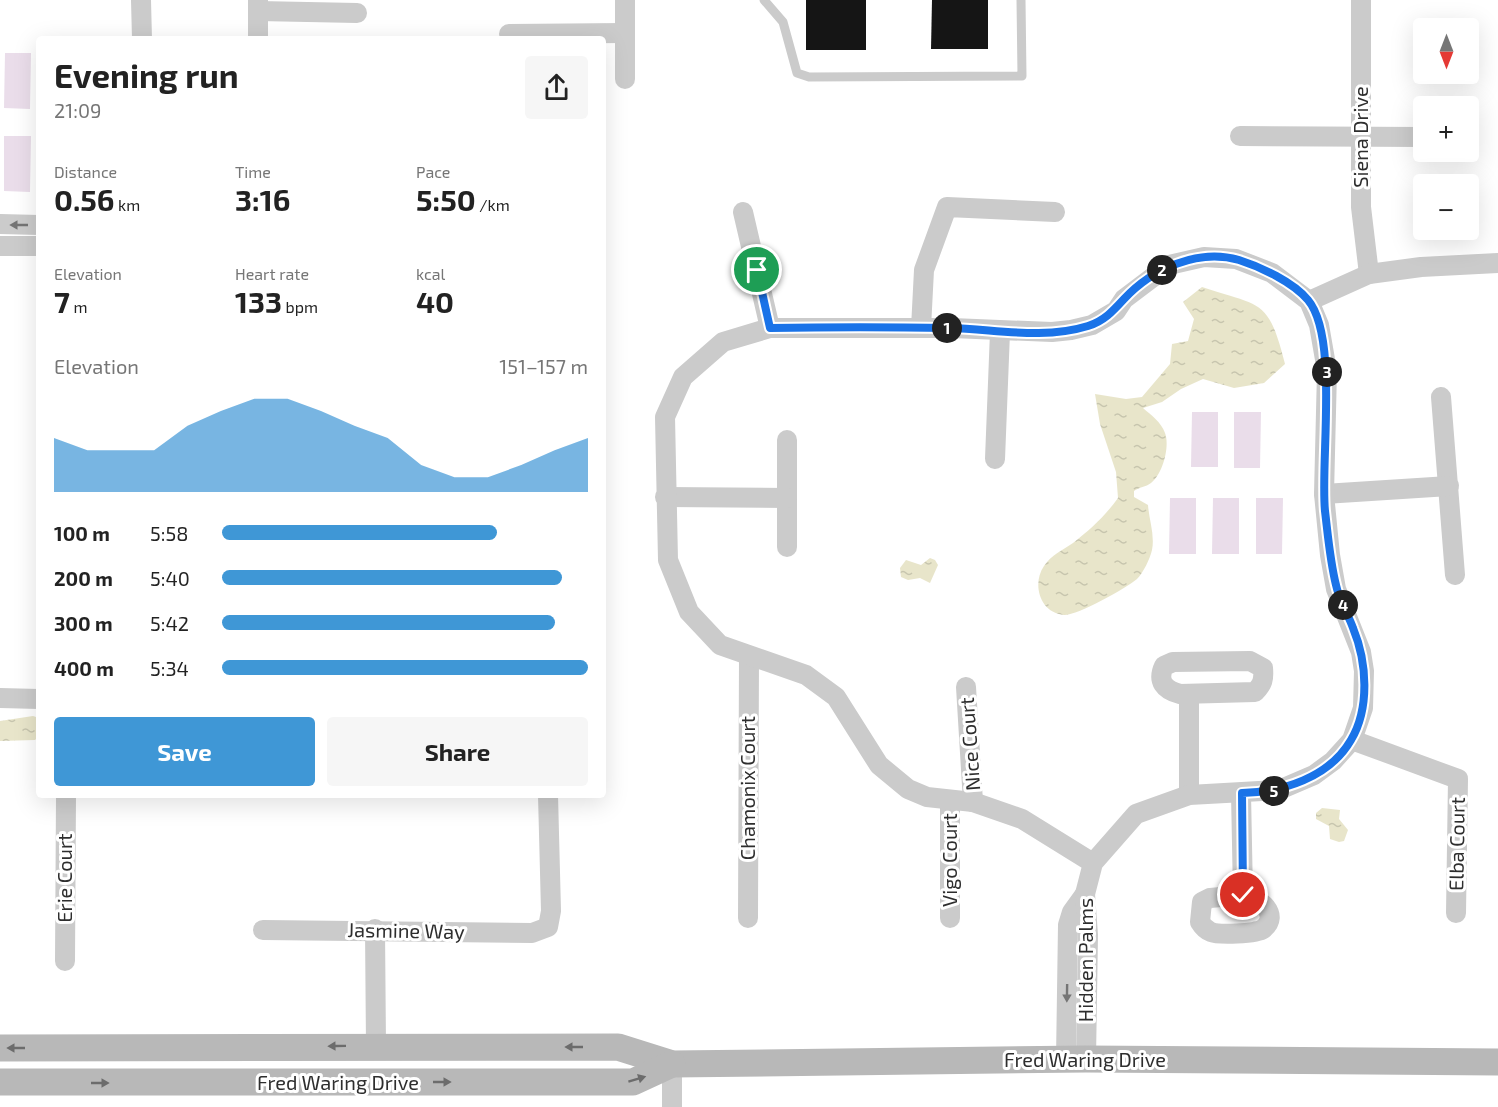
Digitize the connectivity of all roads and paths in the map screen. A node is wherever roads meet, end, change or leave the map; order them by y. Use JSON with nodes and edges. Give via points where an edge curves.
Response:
{"nodes":[{"id":1,"x":141,"y":0,"type":"edge"},
{"id":2,"x":625,"y":0,"type":"edge"},
{"id":3,"x":764,"y":0,"type":"edge"},
{"id":4,"x":1021,"y":0,"type":"edge"},
{"id":5,"x":1361,"y":0,"type":"edge"},
{"id":6,"x":258,"y":6,"type":"edge"},
{"id":7,"x":357,"y":13,"type":"dead end"},
{"id":8,"x":625,"y":33,"type":"junction"},
{"id":9,"x":509,"y":34,"type":"dead end"},
{"id":10,"x":142,"y":36,"type":"edge"},
{"id":11,"x":258,"y":36,"type":"edge"},
{"id":12,"x":625,"y":79,"type":"dead end"},
{"id":13,"x":1240,"y":136,"type":"dead end"},
{"id":14,"x":1361,"y":137,"type":"junction"},
{"id":15,"x":1413,"y":137,"type":"edge"},
{"id":16,"x":744,"y":212,"type":"dead end"},
{"id":17,"x":1055,"y":212,"type":"dead end"},
{"id":18,"x":0,"y":224,"type":"edge"},
{"id":19,"x":36,"y":225,"type":"edge"},
{"id":20,"x":0,"y":246,"type":"edge"},
{"id":21,"x":36,"y":246,"type":"edge"},
{"id":22,"x":1498,"y":263,"type":"edge"},
{"id":23,"x":1369,"y":274,"type":"junction"},
{"id":24,"x":1309,"y":301,"type":"junction"},
{"id":25,"x":770,"y":328,"type":"junction"},
{"id":26,"x":921,"y":328,"type":"junction"},
{"id":27,"x":1000,"y":332,"type":"junction"},
{"id":28,"x":1441,"y":397,"type":"dead end"},
{"id":29,"x":787,"y":440,"type":"dead end"},
{"id":30,"x":995,"y":459,"type":"dead end"},
{"id":31,"x":1449,"y":486,"type":"junction"},
{"id":32,"x":1324,"y":494,"type":"junction"},
{"id":33,"x":665,"y":497,"type":"junction"},
{"id":34,"x":787,"y":498,"type":"junction"},
{"id":35,"x":787,"y":547,"type":"dead end"},
{"id":36,"x":1455,"y":575,"type":"dead end"},
{"id":37,"x":749,"y":657,"type":"junction"},
{"id":38,"x":966,"y":687,"type":"dead end"},
{"id":39,"x":1189,"y":694,"type":"dead end"},
{"id":40,"x":0,"y":698,"type":"edge"},
{"id":41,"x":36,"y":699,"type":"edge"},
{"id":42,"x":1352,"y":740,"type":"junction"},
{"id":43,"x":1242,"y":793,"type":"junction"},
{"id":44,"x":1189,"y":795,"type":"junction"},
{"id":45,"x":66,"y":798,"type":"edge"},
{"id":46,"x":548,"y":798,"type":"edge"},
{"id":47,"x":950,"y":801,"type":"junction"},
{"id":48,"x":973,"y":802,"type":"junction"},
{"id":49,"x":1093,"y":862,"type":"junction"},
{"id":50,"x":1085,"y":894,"type":"junction"},
{"id":51,"x":1243,"y":895,"type":"dead end"},
{"id":52,"x":1456,"y":913,"type":"dead end"},
{"id":53,"x":748,"y":918,"type":"dead end"},
{"id":54,"x":950,"y":918,"type":"dead end"},
{"id":55,"x":375,"y":929,"type":"junction"},
{"id":56,"x":263,"y":930,"type":"dead end"},
{"id":57,"x":1068,"y":951,"type":"junction"},
{"id":58,"x":1088,"y":951,"type":"junction"},
{"id":59,"x":65,"y":961,"type":"dead end"},
{"id":60,"x":376,"y":1046,"type":"junction"},
{"id":61,"x":0,"y":1048,"type":"edge"},
{"id":62,"x":132,"y":1048,"type":"junction"},
{"id":63,"x":1076,"y":1059,"type":"junction"},
{"id":64,"x":1498,"y":1062,"type":"edge"},
{"id":65,"x":672,"y":1064,"type":"junction"},
{"id":66,"x":0,"y":1068,"type":"edge"},
{"id":67,"x":0,"y":1082,"type":"edge"},
{"id":68,"x":174,"y":1083,"type":"junction"},
{"id":69,"x":672,"y":1107,"type":"edge"}],
"edges":[{"from":1,"to":10,"type":"street"},
{"from":2,"to":8,"type":"street"},
{"from":3,"to":4,"type":"lane","via":[[783,22],[797,73],[809,77],[1022,76]]},
{"from":5,"to":14,"type":"street","name":"Siena Drive"},
{"from":6,"to":7,"type":"street"},
{"from":6,"to":11,"type":"street"},
{"from":8,"to":9,"type":"street"},
{"from":8,"to":12,"type":"street"},
{"from":13,"to":14,"type":"street"},
{"from":14,"to":15,"type":"street"},
{"from":14,"to":23,"type":"street","name":"Siena Drive","via":[[1361,207]]},
{"from":16,"to":25,"type":"street"},
{"from":17,"to":26,"type":"street","via":[[947,207],[924,270]]},
{"from":19,"to":18,"type":"street","one_way":true},
{"from":20,"to":21,"type":"street"},
{"from":22,"to":23,"type":"street"},
{"from":23,"to":24,"type":"street"},
{"from":24,"to":27,"type":"street","via":[[1272,273],[1236,259],[1204,257],[1169,265],[1124,299],[1116,311],[1092,325],[1052,332]]},
{"from":24,"to":32,"type":"street","via":[[1319,325],[1327,371]]},
{"from":25,"to":26,"type":"street"},
{"from":25,"to":33,"type":"street","via":[[723,342],[682,377],[665,417]]},
{"from":26,"to":27,"type":"street"},
{"from":27,"to":30,"type":"street"},
{"from":28,"to":31,"type":"street"},
{"from":29,"to":34,"type":"street"},
{"from":31,"to":32,"type":"street"},
{"from":31,"to":36,"type":"street"},
{"from":32,"to":42,"type":"street","via":[[1336,589],[1354,630],[1364,671],[1363,708]]},
{"from":33,"to":34,"type":"street"},
{"from":33,"to":37,"type":"street","via":[[668,560],[689,612],[720,645]]},
{"from":34,"to":35,"type":"street"},
{"from":37,"to":47,"type":"street","via":[[806,675],[836,697],[879,765],[892,778],[927,797]]},
{"from":37,"to":53,"type":"street","name":"Chamonix Court"},
{"from":38,"to":48,"type":"street","name":"Nice Court"},
{"from":39,"to":44,"type":"street"},
{"from":40,"to":41,"type":"street"},
{"from":42,"to":43,"type":"street","via":[[1333,761],[1295,785]]},
{"from":42,"to":52,"type":"street","name":"Elba Court","via":[[1458,779]]},
{"from":43,"to":44,"type":"street"},
{"from":43,"to":51,"type":"street"},
{"from":44,"to":49,"type":"street","via":[[1136,814]]},
{"from":45,"to":59,"type":"street","name":"Erie Court"},
{"from":46,"to":55,"type":"street","name":"Jasmine Way","via":[[548,927],[532,933]]},
{"from":47,"to":48,"type":"street"},
{"from":47,"to":54,"type":"street","name":"Vigo Court"},
{"from":48,"to":49,"type":"street","via":[[1022,819]]},
{"from":49,"to":50,"type":"street","name":"Hidden Palms"},
{"from":50,"to":57,"type":"street","via":[[1068,924]]},
{"from":50,"to":58,"type":"street","name":"Hidden Palms"},
{"from":55,"to":56,"type":"street","name":"Jasmine Way"},
{"from":55,"to":60,"type":"street"},
{"from":57,"to":58,"type":"street"},
{"from":57,"to":63,"type":"street","one_way":true},
{"from":58,"to":63,"type":"street","name":"Hidden Palms"},
{"from":60,"to":62,"type":"main road","name":"Fred Waring Drive","one_way":true},
{"from":65,"to":60,"type":"main road","name":"Fred Waring Drive","one_way":true,"via":[[618,1047]]},
{"from":60,"to":68,"type":"main road","via":[[375,1061],[368,1066],[202,1068]]},
{"from":62,"to":61,"type":"main road","name":"Fred Waring Drive","one_way":true},
{"from":62,"to":66,"type":"main road","via":[[79,1064]]},
{"from":63,"to":64,"type":"main road","name":"Fred Waring Drive"},
{"from":63,"to":65,"type":"main road","name":"Fred Waring Drive"},
{"from":68,"to":65,"type":"main road","name":"Fred Waring Drive","one_way":true,"via":[[633,1082]]},
{"from":65,"to":69,"type":"street"},
{"from":67,"to":68,"type":"main road","name":"Fred Waring Drive","one_way":true}]}
